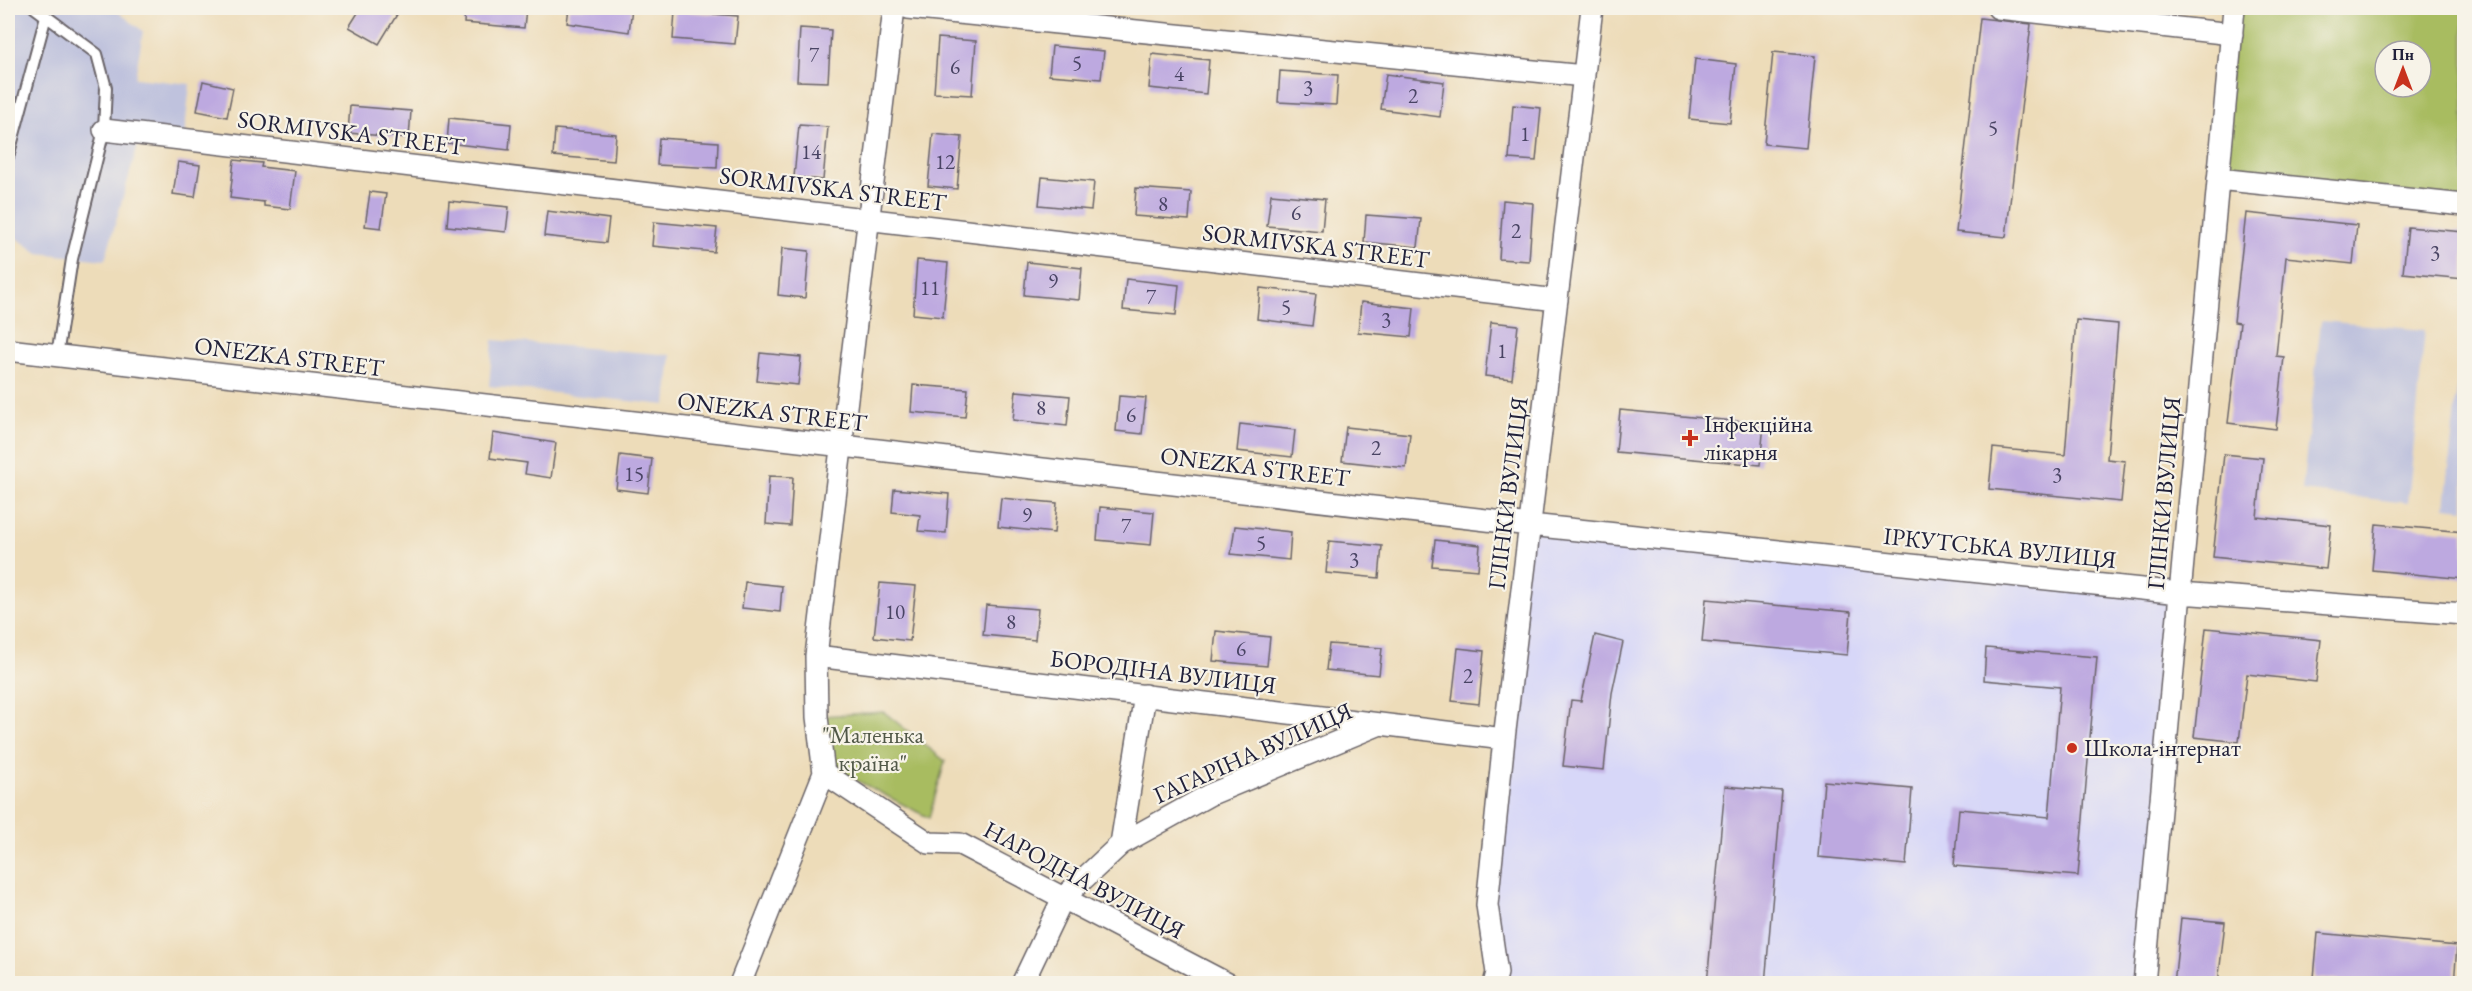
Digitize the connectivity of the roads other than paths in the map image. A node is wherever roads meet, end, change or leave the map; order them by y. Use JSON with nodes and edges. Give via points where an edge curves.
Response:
{"nodes":[{"id":1,"x":35,"y":8,"type":"edge"},
{"id":2,"x":894,"y":8,"type":"edge"},
{"id":3,"x":908,"y":8,"type":"edge"},
{"id":4,"x":1592,"y":8,"type":"edge"},
{"id":5,"x":1998,"y":8,"type":"edge"},
{"id":6,"x":2234,"y":8,"type":"edge"},
{"id":7,"x":46,"y":16,"type":"junction"},
{"id":8,"x":2232,"y":34,"type":"junction"},
{"id":9,"x":1584,"y":76,"type":"junction"},
{"id":10,"x":104,"y":130,"type":"junction"},
{"id":11,"x":8,"y":158,"type":"edge"},
{"id":12,"x":2218,"y":179,"type":"junction"},
{"id":13,"x":2464,"y":205,"type":"edge"},
{"id":14,"x":869,"y":219,"type":"junction"},
{"id":15,"x":1557,"y":300,"type":"junction"},
{"id":16,"x":8,"y":350,"type":"edge"},
{"id":17,"x":57,"y":356,"type":"junction"},
{"id":18,"x":841,"y":446,"type":"junction"},
{"id":19,"x":1530,"y":525,"type":"junction"},
{"id":20,"x":2180,"y":593,"type":"junction"},
{"id":21,"x":2464,"y":614,"type":"edge"},
{"id":22,"x":816,"y":656,"type":"junction"},
{"id":23,"x":1145,"y":695,"type":"junction"},
{"id":24,"x":1381,"y":724,"type":"junction"},
{"id":25,"x":1504,"y":739,"type":"junction"},
{"id":26,"x":824,"y":773,"type":"junction"},
{"id":27,"x":1121,"y":844,"type":"junction"},
{"id":28,"x":1063,"y":898,"type":"junction"},
{"id":29,"x":740,"y":984,"type":"edge"},
{"id":30,"x":1022,"y":984,"type":"edge"},
{"id":31,"x":1228,"y":984,"type":"edge"},
{"id":32,"x":1494,"y":984,"type":"edge"},
{"id":33,"x":2144,"y":984,"type":"edge"}],
"edges":[{"from":1,"to":7,"type":"lane"},
{"from":2,"to":14,"type":"street"},
{"from":3,"to":9,"type":"street"},
{"from":4,"to":9,"type":"street","name":"ГЛІНКИ ВУЛИЦЯ"},
{"from":5,"to":8,"type":"street"},
{"from":6,"to":8,"type":"street","name":"ГЛІНКИ ВУЛИЦЯ"},
{"from":7,"to":10,"type":"lane","via":[[97,54],[106,88]]},
{"from":7,"to":11,"type":"lane"},
{"from":8,"to":12,"type":"street","name":"ГЛІНКИ ВУЛИЦЯ"},
{"from":9,"to":15,"type":"street","name":"ГЛІНКИ ВУЛИЦЯ"},
{"from":10,"to":14,"type":"street","name":"SORMIVSKA STREET"},
{"from":10,"to":17,"type":"lane","via":[[72,259]]},
{"from":12,"to":13,"type":"street"},
{"from":12,"to":20,"type":"street","name":"ГЛІНКИ ВУЛИЦЯ"},
{"from":14,"to":15,"type":"street","name":"SORMIVSKA STREET"},
{"from":14,"to":18,"type":"street"},
{"from":15,"to":19,"type":"street","name":"ГЛІНКИ ВУЛИЦЯ"},
{"from":16,"to":17,"type":"street","name":"ONEZKA STREET"},
{"from":17,"to":18,"type":"street","name":"ONEZKA STREET"},
{"from":18,"to":19,"type":"street","name":"ONEZKA STREET"},
{"from":18,"to":22,"type":"street"},
{"from":19,"to":20,"type":"street","name":"ІРКУТСЬКА ВУЛИЦЯ"},
{"from":19,"to":25,"type":"street","name":"ГЛІНКИ ВУЛИЦЯ"},
{"from":20,"to":21,"type":"street","name":"ІРКУТСЬКА ВУЛИЦЯ"},
{"from":20,"to":33,"type":"street","name":"ГЛІНКИ ВУЛИЦЯ"},
{"from":22,"to":23,"type":"street","name":"БОРОДІНА ВУЛИЦЯ"},
{"from":22,"to":26,"type":"street","via":[[817,717]]},
{"from":23,"to":24,"type":"street","name":"БОРОДІНА ВУЛИЦЯ"},
{"from":23,"to":27,"type":"street"},
{"from":24,"to":25,"type":"street","name":"БОРОДІНА ВУЛИЦЯ"},
{"from":24,"to":27,"type":"street","name":"ГАГАРІНА ВУЛИЦЯ","via":[[1209,795]]},
{"from":25,"to":32,"type":"street","name":"ГЛІНКИ ВУЛИЦЯ","via":[[1487,904],[1497,973]]},
{"from":26,"to":28,"type":"street","name":"НАРОДНА ВУЛИЦЯ","via":[[929,843],[960,844]]},
{"from":26,"to":29,"type":"street"},
{"from":27,"to":28,"type":"street","name":"ГАГАРІНА ВУЛИЦЯ"},
{"from":28,"to":30,"type":"street"},
{"from":28,"to":31,"type":"street","name":"НАРОДНА ВУЛИЦЯ"}]}
